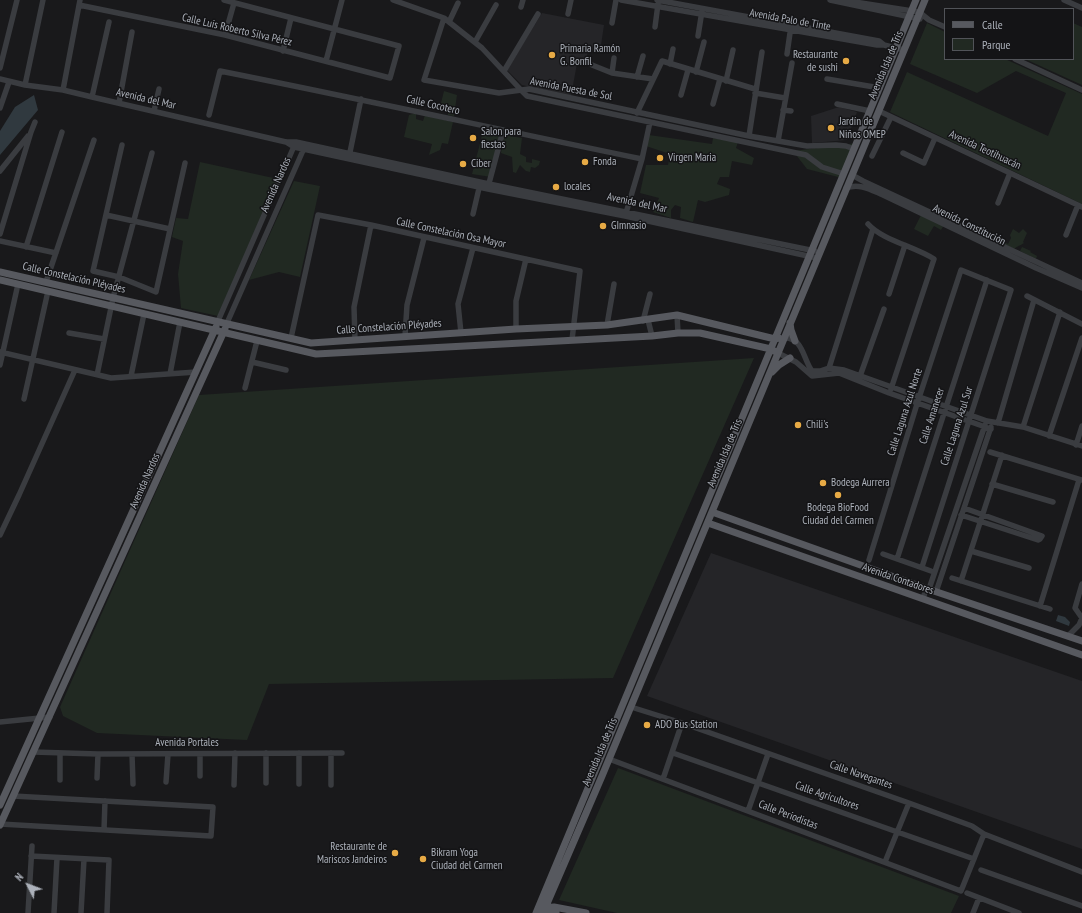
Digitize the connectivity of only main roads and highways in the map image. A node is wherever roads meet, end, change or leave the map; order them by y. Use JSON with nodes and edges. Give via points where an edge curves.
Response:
{"nodes":[{"id":1,"x":916,"y":0,"type":"edge"},
{"id":2,"x":924,"y":0,"type":"edge"},
{"id":3,"x":914,"y":15,"type":"junction"},
{"id":4,"x":854,"y":149,"type":"junction"},
{"id":5,"x":860,"y":156,"type":"junction"},
{"id":6,"x":814,"y":254,"type":"junction"},
{"id":7,"x":0,"y":272,"type":"edge"},
{"id":8,"x":0,"y":280,"type":"edge"},
{"id":9,"x":218,"y":322,"type":"junction"},
{"id":10,"x":790,"y":323,"type":"junction"},
{"id":11,"x":227,"y":324,"type":"junction"},
{"id":12,"x":214,"y":330,"type":"junction"},
{"id":13,"x":224,"y":333,"type":"junction"},
{"id":14,"x":784,"y":338,"type":"junction"},
{"id":15,"x":775,"y":339,"type":"junction"},
{"id":16,"x":796,"y":341,"type":"road end"},
{"id":17,"x":771,"y":349,"type":"junction"},
{"id":18,"x":778,"y":353,"type":"junction"},
{"id":19,"x":790,"y":358,"type":"road end"},
{"id":20,"x":770,"y":373,"type":"junction"},
{"id":21,"x":712,"y":512,"type":"junction"},
{"id":22,"x":708,"y":523,"type":"junction"},
{"id":23,"x":1082,"y":641,"type":"edge"},
{"id":24,"x":1082,"y":654,"type":"edge"},
{"id":25,"x":0,"y":805,"type":"edge"},
{"id":26,"x":0,"y":825,"type":"edge"},
{"id":27,"x":552,"y":892,"type":"junction"},
{"id":28,"x":564,"y":909,"type":"junction"},
{"id":29,"x":540,"y":911,"type":"edge"},
{"id":30,"x":556,"y":913,"type":"edge"},
{"id":31,"x":586,"y":913,"type":"edge"}],
"edges":[{"from":1,"to":3,"type":"main road","name":"Avenida Isla de Tris"},
{"from":2,"to":3,"type":"main road","name":"Avenida Isla de Tris"},
{"from":3,"to":4,"type":"main road","name":"Avenida Isla de Tris","via":[[896,48]]},
{"from":3,"to":5,"type":"main road","name":"Avenida Isla de Tris","via":[[904,50]]},
{"from":4,"to":5,"type":"main road"},
{"from":4,"to":6,"type":"main road","name":"Avenida Isla de Tris"},
{"from":5,"to":6,"type":"main road","name":"Avenida Isla de Tris"},
{"from":6,"to":10,"type":"main road","name":"Avenida Isla de Tris"},
{"from":6,"to":15,"type":"main road","name":"Avenida Isla de Tris"},
{"from":7,"to":9,"type":"main road","name":"Calle Constelación Pléyades"},
{"from":8,"to":12,"type":"main road","name":"Calle Constelación Pléyades"},
{"from":9,"to":11,"type":"main road","name":"Calle Constelación Pléyades"},
{"from":9,"to":12,"type":"main road","name":"Avenida Nardos"},
{"from":10,"to":14,"type":"main road","name":"Avenida Isla de Tris"},
{"from":10,"to":16,"type":"main road"},
{"from":11,"to":13,"type":"main road","name":"Avenida Nardos"},
{"from":11,"to":15,"type":"main road","name":"Calle Constelación Pléyades","via":[[311,343],[607,325],[677,315]]},
{"from":12,"to":13,"type":"main road","name":"Calle Constelación Pléyades"},
{"from":12,"to":25,"type":"main road","name":"Avenida Nardos"},
{"from":13,"to":17,"type":"main road","name":"Calle Constelación Pléyades","via":[[316,354],[678,333],[700,333]]},
{"from":13,"to":26,"type":"main road","name":"Avenida Nardos"},
{"from":14,"to":15,"type":"main road","name":"Calle Constelación Pléyades"},
{"from":14,"to":18,"type":"main road","name":"Avenida Isla de Tris"},
{"from":15,"to":17,"type":"main road","name":"Avenida Isla de Tris"},
{"from":17,"to":18,"type":"main road","name":"Calle Constelación Pléyades"},
{"from":17,"to":29,"type":"main road","name":"Avenida Isla de Tris","via":[[543,894]]},
{"from":18,"to":20,"type":"main road","name":"Avenida Isla de Tris"},
{"from":19,"to":20,"type":"main road"},
{"from":20,"to":21,"type":"main road","name":"Avenida Isla de Tris"},
{"from":21,"to":22,"type":"main road","name":"Avenida Isla de Tris"},
{"from":21,"to":23,"type":"main road","name":"Avenida Contadores"},
{"from":22,"to":24,"type":"main road","name":"Avenida Contadores"},
{"from":22,"to":27,"type":"main road","name":"Avenida Isla de Tris"},
{"from":27,"to":28,"type":"main road","via":[[554,900]]},
{"from":27,"to":29,"type":"main road","name":"Avenida Isla de Tris"},
{"from":28,"to":29,"type":"main road","via":[[554,907]]},
{"from":28,"to":31,"type":"main road"},
{"from":29,"to":30,"type":"main road"}]}
